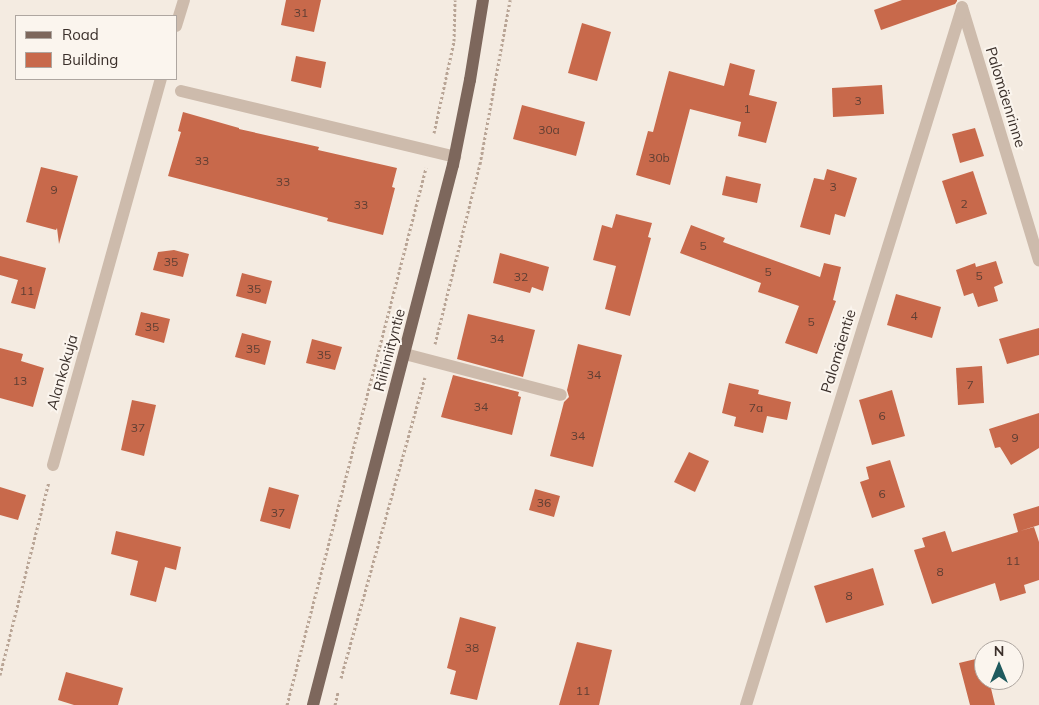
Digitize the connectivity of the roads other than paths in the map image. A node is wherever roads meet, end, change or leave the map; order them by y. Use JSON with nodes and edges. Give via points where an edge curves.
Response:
{"nodes":[{"id":1,"x":184,"y":0,"type":"edge"},
{"id":2,"x":483,"y":0,"type":"edge"},
{"id":3,"x":960,"y":4,"type":"edge"},
{"id":4,"x":178,"y":20,"type":"edge"},
{"id":5,"x":161,"y":80,"type":"edge"},
{"id":6,"x":181,"y":91,"type":"dead end"},
{"id":7,"x":455,"y":157,"type":"junction"},
{"id":8,"x":1039,"y":261,"type":"edge"},
{"id":9,"x":405,"y":354,"type":"junction"},
{"id":10,"x":560,"y":395,"type":"dead end"},
{"id":11,"x":53,"y":465,"type":"road end"},
{"id":12,"x":313,"y":705,"type":"edge"},
{"id":13,"x":746,"y":705,"type":"edge"}],
"edges":[{"from":1,"to":4,"type":"street"},
{"from":2,"to":7,"type":"main road","name":"Riihiniityntie"},
{"from":3,"to":8,"type":"street","name":"Palomäenrinne"},
{"from":3,"to":13,"type":"street","name":"Palomäentie"},
{"from":5,"to":11,"type":"street","name":"Alankokuja"},
{"from":6,"to":7,"type":"street"},
{"from":7,"to":9,"type":"main road","name":"Riihiniityntie"},
{"from":9,"to":10,"type":"street"},
{"from":9,"to":12,"type":"main road","name":"Riihiniityntie"}]}
